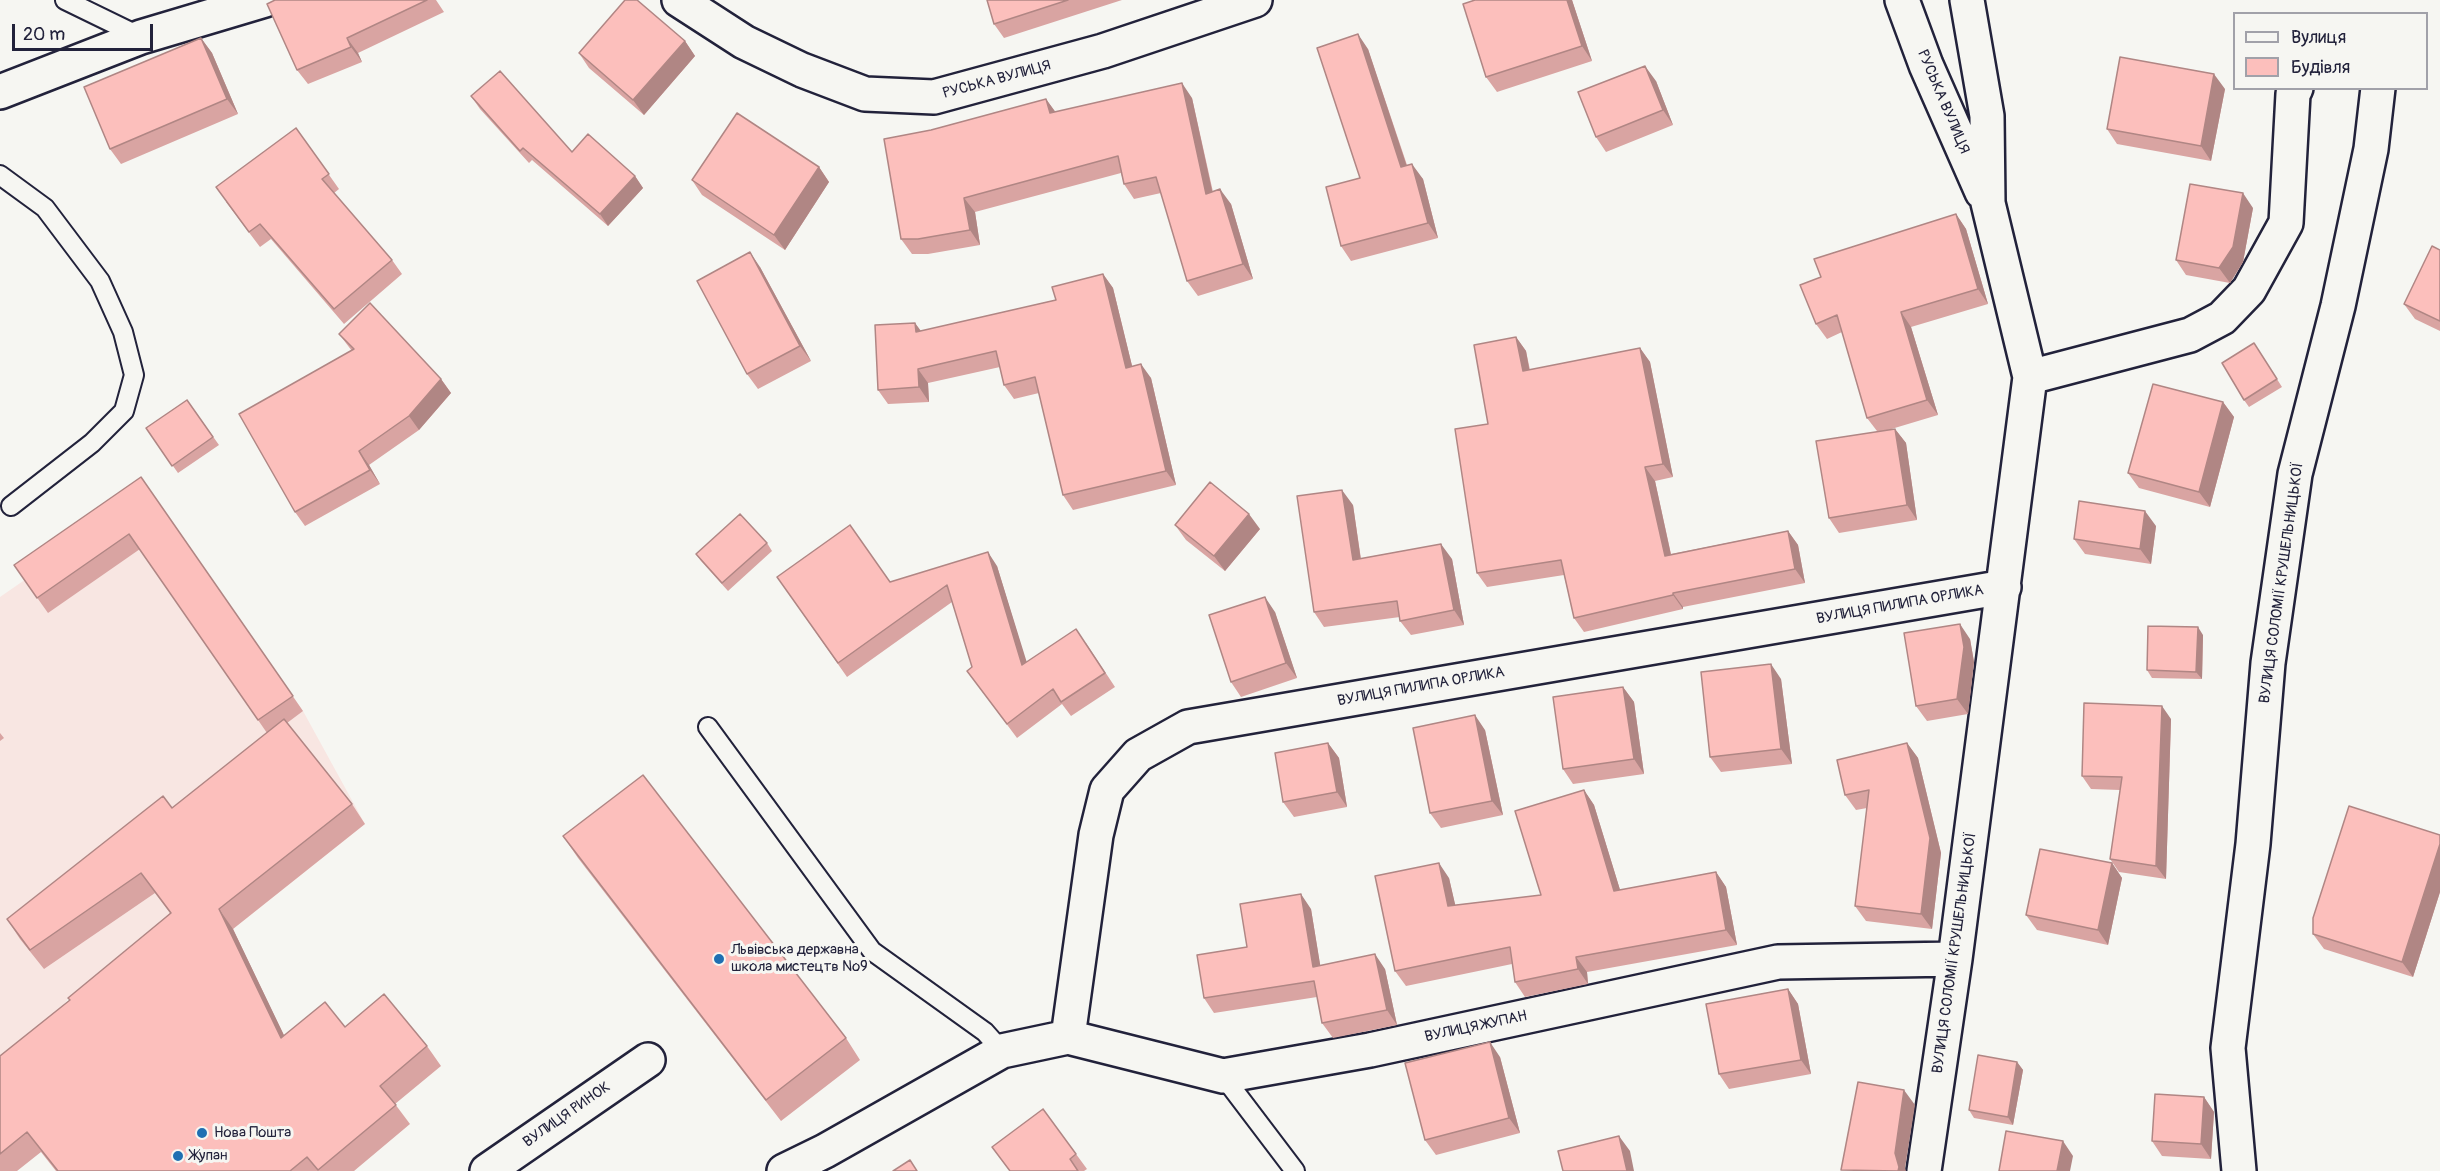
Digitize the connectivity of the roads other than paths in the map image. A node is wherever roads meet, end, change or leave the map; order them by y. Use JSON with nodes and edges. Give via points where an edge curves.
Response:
{"nodes":[{"id":1,"x":65,"y":0,"type":"edge"},
{"id":2,"x":265,"y":0,"type":"edge"},
{"id":3,"x":679,"y":0,"type":"edge"},
{"id":4,"x":1255,"y":0,"type":"edge"},
{"id":5,"x":1902,"y":0,"type":"edge"},
{"id":6,"x":1967,"y":0,"type":"edge"},
{"id":7,"x":141,"y":37,"type":"junction"},
{"id":8,"x":2295,"y":90,"type":"edge"},
{"id":9,"x":2378,"y":90,"type":"edge"},
{"id":10,"x":0,"y":92,"type":"edge"},
{"id":11,"x":0,"y":175,"type":"edge"},
{"id":12,"x":1988,"y":203,"type":"junction"},
{"id":13,"x":2030,"y":377,"type":"junction"},
{"id":14,"x":11,"y":506,"type":"dead end"},
{"id":15,"x":2004,"y":587,"type":"junction"},
{"id":16,"x":708,"y":727,"type":"dead end"},
{"id":17,"x":1955,"y":959,"type":"junction"},
{"id":18,"x":1068,"y":1037,"type":"junction"},
{"id":19,"x":1002,"y":1051,"type":"junction"},
{"id":20,"x":648,"y":1060,"type":"dead end"},
{"id":21,"x":1223,"y":1076,"type":"junction"},
{"id":22,"x":487,"y":1171,"type":"edge"},
{"id":23,"x":784,"y":1171,"type":"edge"},
{"id":24,"x":1295,"y":1171,"type":"edge"},
{"id":25,"x":1924,"y":1171,"type":"edge"},
{"id":26,"x":2238,"y":1171,"type":"edge"}],
"edges":[{"from":1,"to":7,"type":"lane"},
{"from":2,"to":7,"type":"street"},
{"from":3,"to":4,"type":"street","name":"РУСЬКА ВУЛИЦЯ","via":[[744,42],[812,74],[865,94],[934,97],[1103,51]]},
{"from":5,"to":12,"type":"street","name":"РУСЬКА ВУЛИЦЯ","via":[[1926,65]]},
{"from":6,"to":12,"type":"street","name":"ВУЛИЦЯ СОЛОМІЇ КРУШЕЛЬНИЦЬКОЇ","via":[[1987,116]]},
{"from":7,"to":10,"type":"street"},
{"from":8,"to":13,"type":"street","via":[[2286,222],[2249,290],[2222,318],[2190,335]]},
{"from":9,"to":26,"type":"street","name":"ВУЛИЦЯ СОЛОМІЇ КРУШЕЛЬНИЦЬКОЇ","via":[[2371,148],[2350,250],[2295,474],[2268,663],[2253,844],[2228,1048]]},
{"from":11,"to":14,"type":"lane","via":[[45,208],[100,281],[123,332],[134,375],[124,411],[92,443]]},
{"from":12,"to":13,"type":"street","name":"ВУЛИЦЯ СОЛОМІЇ КРУШЕЛЬНИЦЬКОЇ"},
{"from":13,"to":15,"type":"street","name":"ВУЛИЦЯ СОЛОМІЇ КРУШЕЛЬНИЦЬКОЇ"},
{"from":15,"to":17,"type":"street","name":"ВУЛИЦЯ СОЛОМІЇ КРУШЕЛЬНИЦЬКОЇ"},
{"from":15,"to":18,"type":"street","name":"ВУЛИЦЯ ПИЛИПА ОРЛИКА","via":[[1188,727],[1138,754],[1107,790],[1096,835]]},
{"from":16,"to":19,"type":"lane","via":[[872,951],[985,1032]]},
{"from":17,"to":21,"type":"street","name":"ВУЛИЦЯ ЖУПАН","via":[[1778,962],[1370,1050]]},
{"from":17,"to":25,"type":"street","name":"ВУЛИЦЯ СОЛОМІЇ КРУШЕЛЬНИЦЬКОЇ"},
{"from":18,"to":19,"type":"street","name":"ВУЛИЦЯ ЖУПАН"},
{"from":18,"to":21,"type":"street","name":"ВУЛИЦЯ ЖУПАН"},
{"from":19,"to":23,"type":"street","name":"ВУЛИЦЯ ЖУПАН"},
{"from":20,"to":22,"type":"street","name":"ВУЛИЦЯ РИНОК"},
{"from":21,"to":24,"type":"lane"}]}
